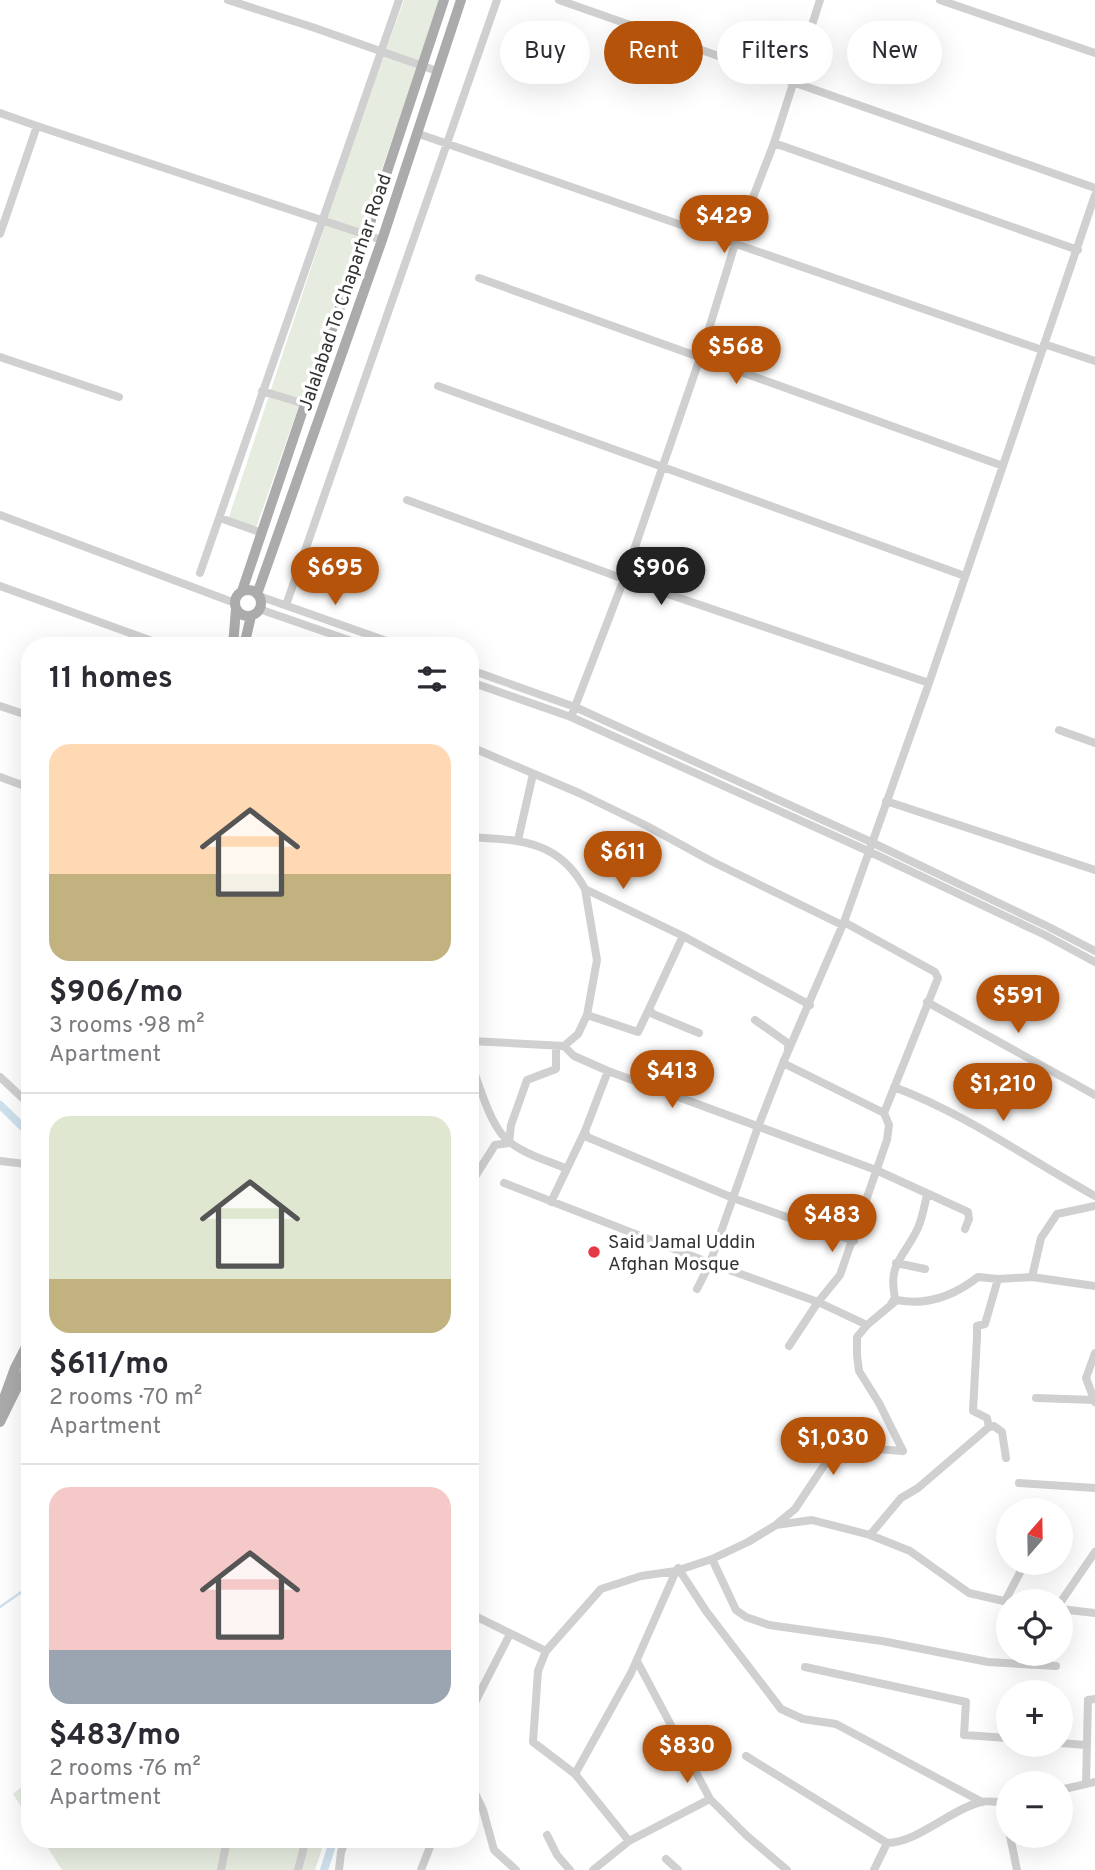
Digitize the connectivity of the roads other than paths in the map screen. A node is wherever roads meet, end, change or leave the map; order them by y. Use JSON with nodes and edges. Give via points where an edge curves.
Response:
{"nodes":[{"id":1,"x":228,"y":0,"type":"edge"},
{"id":2,"x":399,"y":0,"type":"edge"},
{"id":3,"x":444,"y":0,"type":"edge"},
{"id":4,"x":461,"y":0,"type":"edge"},
{"id":5,"x":497,"y":0,"type":"edge"},
{"id":6,"x":559,"y":0,"type":"edge"},
{"id":7,"x":820,"y":0,"type":"edge"},
{"id":8,"x":940,"y":0,"type":"edge"},
{"id":9,"x":813,"y":21,"type":"edge"},
{"id":10,"x":380,"y":51,"type":"junction"},
{"id":11,"x":1095,"y":53,"type":"edge"},
{"id":12,"x":717,"y":56,"type":"edge"},
{"id":13,"x":421,"y":66,"type":"junction"},
{"id":14,"x":437,"y":71,"type":"junction"},
{"id":15,"x":791,"y":84,"type":"edge"},
{"id":16,"x":798,"y":84,"type":"edge"},
{"id":17,"x":0,"y":113,"type":"edge"},
{"id":18,"x":37,"y":126,"type":"junction"},
{"id":19,"x":416,"y":133,"type":"junction"},
{"id":20,"x":774,"y":143,"type":"junction"},
{"id":21,"x":446,"y":144,"type":"junction"},
{"id":22,"x":1095,"y":188,"type":"edge"},
{"id":23,"x":1095,"y":195,"type":"edge"},
{"id":24,"x":323,"y":220,"type":"junction"},
{"id":25,"x":0,"y":234,"type":"edge"},
{"id":26,"x":366,"y":235,"type":"junction"},
{"id":27,"x":382,"y":240,"type":"junction"},
{"id":28,"x":735,"y":244,"type":"junction"},
{"id":29,"x":1077,"y":250,"type":"junction"},
{"id":30,"x":479,"y":278,"type":"dead end"},
{"id":31,"x":1043,"y":347,"type":"junction"},
{"id":32,"x":0,"y":357,"type":"edge"},
{"id":33,"x":700,"y":358,"type":"junction"},
{"id":34,"x":1095,"y":361,"type":"edge"},
{"id":35,"x":438,"y":386,"type":"dead end"},
{"id":36,"x":262,"y":391,"type":"junction"},
{"id":37,"x":120,"y":397,"type":"dead end"},
{"id":38,"x":305,"y":404,"type":"junction"},
{"id":39,"x":1003,"y":466,"type":"junction"},
{"id":40,"x":662,"y":468,"type":"junction"},
{"id":41,"x":407,"y":500,"type":"dead end"},
{"id":42,"x":0,"y":516,"type":"edge"},
{"id":43,"x":220,"y":518,"type":"junction"},
{"id":44,"x":262,"y":533,"type":"junction"},
{"id":45,"x":200,"y":573,"type":"dead end"},
{"id":46,"x":965,"y":576,"type":"junction"},
{"id":47,"x":624,"y":579,"type":"junction"},
{"id":48,"x":0,"y":586,"type":"edge"},
{"id":49,"x":242,"y":592,"type":"junction"},
{"id":50,"x":258,"y":595,"type":"junction"},
{"id":51,"x":286,"y":605,"type":"junction"},
{"id":52,"x":235,"y":606,"type":"junction"},
{"id":53,"x":255,"y":612,"type":"junction"},
{"id":54,"x":141,"y":637,"type":"edge"},
{"id":55,"x":233,"y":637,"type":"edge"},
{"id":56,"x":247,"y":637,"type":"edge"},
{"id":57,"x":337,"y":637,"type":"edge"},
{"id":58,"x":376,"y":637,"type":"edge"},
{"id":59,"x":479,"y":673,"type":"edge"},
{"id":60,"x":929,"y":683,"type":"junction"},
{"id":61,"x":479,"y":685,"type":"edge"},
{"id":62,"x":0,"y":706,"type":"edge"},
{"id":63,"x":575,"y":707,"type":"junction"},
{"id":64,"x":21,"y":713,"type":"edge"},
{"id":65,"x":571,"y":717,"type":"junction"},
{"id":66,"x":1059,"y":730,"type":"dead end"},
{"id":67,"x":1095,"y":743,"type":"edge"},
{"id":68,"x":479,"y":750,"type":"edge"},
{"id":69,"x":533,"y":774,"type":"junction"},
{"id":70,"x":0,"y":777,"type":"edge"},
{"id":71,"x":21,"y":785,"type":"edge"},
{"id":72,"x":886,"y":801,"type":"junction"},
{"id":73,"x":479,"y":838,"type":"edge"},
{"id":74,"x":518,"y":840,"type":"junction"},
{"id":75,"x":871,"y":842,"type":"junction"},
{"id":76,"x":868,"y":851,"type":"junction"},
{"id":77,"x":1095,"y":870,"type":"edge"},
{"id":78,"x":585,"y":889,"type":"junction"},
{"id":79,"x":843,"y":924,"type":"junction"},
{"id":80,"x":683,"y":936,"type":"junction"},
{"id":81,"x":1095,"y":951,"type":"edge"},
{"id":82,"x":1095,"y":961,"type":"edge"},
{"id":83,"x":927,"y":1002,"type":"junction"},
{"id":84,"x":810,"y":1005,"type":"junction"},
{"id":85,"x":649,"y":1009,"type":"junction"},
{"id":86,"x":587,"y":1015,"type":"junction"},
{"id":87,"x":755,"y":1020,"type":"dead end"},
{"id":88,"x":699,"y":1033,"type":"dead end"},
{"id":89,"x":479,"y":1041,"type":"edge"},
{"id":90,"x":560,"y":1046,"type":"junction"},
{"id":91,"x":783,"y":1063,"type":"junction"},
{"id":92,"x":608,"y":1071,"type":"junction"},
{"id":93,"x":0,"y":1077,"type":"edge"},
{"id":94,"x":479,"y":1084,"type":"edge"},
{"id":95,"x":894,"y":1087,"type":"junction"},
{"id":96,"x":1095,"y":1095,"type":"edge"},
{"id":97,"x":479,"y":1096,"type":"edge"},
{"id":98,"x":484,"y":1096,"type":"junction"},
{"id":99,"x":21,"y":1097,"type":"edge"},
{"id":100,"x":884,"y":1113,"type":"junction"},
{"id":101,"x":758,"y":1126,"type":"junction"},
{"id":102,"x":585,"y":1130,"type":"junction"},
{"id":103,"x":509,"y":1143,"type":"junction"},
{"id":104,"x":0,"y":1161,"type":"edge"},
{"id":105,"x":21,"y":1163,"type":"edge"},
{"id":106,"x":567,"y":1169,"type":"junction"},
{"id":107,"x":479,"y":1170,"type":"edge"},
{"id":108,"x":876,"y":1170,"type":"junction"},
{"id":109,"x":504,"y":1182,"type":"dead end"},
{"id":110,"x":927,"y":1195,"type":"junction"},
{"id":111,"x":1095,"y":1196,"type":"edge"},
{"id":112,"x":733,"y":1198,"type":"junction"},
{"id":113,"x":551,"y":1202,"type":"junction"},
{"id":114,"x":1095,"y":1206,"type":"edge"},
{"id":115,"x":965,"y":1229,"type":"dead end"},
{"id":116,"x":854,"y":1241,"type":"junction"},
{"id":117,"x":710,"y":1263,"type":"junction"},
{"id":118,"x":896,"y":1263,"type":"junction"},
{"id":119,"x":925,"y":1269,"type":"dead end"},
{"id":120,"x":1032,"y":1277,"type":"junction"},
{"id":121,"x":998,"y":1279,"type":"junction"},
{"id":122,"x":1095,"y":1286,"type":"edge"},
{"id":123,"x":697,"y":1289,"type":"dead end"},
{"id":124,"x":818,"y":1302,"type":"junction"},
{"id":125,"x":887,"y":1310,"type":"junction"},
{"id":126,"x":867,"y":1325,"type":"junction"},
{"id":127,"x":789,"y":1346,"type":"dead end"},
{"id":128,"x":1095,"y":1353,"type":"edge"},
{"id":129,"x":21,"y":1356,"type":"edge"},
{"id":130,"x":21,"y":1379,"type":"edge"},
{"id":131,"x":1036,"y":1398,"type":"dead end"},
{"id":132,"x":1095,"y":1401,"type":"edge"},
{"id":133,"x":0,"y":1407,"type":"edge"},
{"id":134,"x":0,"y":1422,"type":"edge"},
{"id":135,"x":989,"y":1427,"type":"junction"},
{"id":136,"x":1006,"y":1458,"type":"dead end"},
{"id":137,"x":1019,"y":1483,"type":"dead end"},
{"id":138,"x":1095,"y":1488,"type":"edge"},
{"id":139,"x":776,"y":1525,"type":"junction"},
{"id":140,"x":870,"y":1535,"type":"junction"},
{"id":141,"x":1095,"y":1552,"type":"edge"},
{"id":142,"x":712,"y":1559,"type":"junction"},
{"id":143,"x":677,"y":1570,"type":"junction"},
{"id":144,"x":1070,"y":1589,"type":"edge"},
{"id":145,"x":996,"y":1600,"type":"edge"},
{"id":146,"x":1073,"y":1610,"type":"edge"},
{"id":147,"x":1095,"y":1613,"type":"edge"},
{"id":148,"x":479,"y":1618,"type":"edge"},
{"id":149,"x":510,"y":1634,"type":"junction"},
{"id":150,"x":546,"y":1651,"type":"junction"},
{"id":151,"x":637,"y":1661,"type":"junction"},
{"id":152,"x":996,"y":1662,"type":"edge"},
{"id":153,"x":805,"y":1667,"type":"dead end"},
{"id":154,"x":479,"y":1694,"type":"edge"},
{"id":155,"x":1095,"y":1699,"type":"edge"},
{"id":156,"x":996,"y":1737,"type":"edge"},
{"id":157,"x":1073,"y":1744,"type":"edge"},
{"id":158,"x":1086,"y":1745,"type":"junction"},
{"id":159,"x":746,"y":1756,"type":"dead end"},
{"id":160,"x":575,"y":1774,"type":"junction"},
{"id":161,"x":1095,"y":1782,"type":"edge"},
{"id":162,"x":1086,"y":1784,"type":"junction"},
{"id":163,"x":1073,"y":1787,"type":"edge"},
{"id":164,"x":710,"y":1799,"type":"junction"},
{"id":165,"x":479,"y":1801,"type":"edge"},
{"id":166,"x":982,"y":1802,"type":"junction"},
{"id":167,"x":996,"y":1803,"type":"edge"},
{"id":168,"x":547,"y":1835,"type":"dead end"},
{"id":169,"x":629,"y":1841,"type":"junction"},
{"id":170,"x":887,"y":1843,"type":"junction"},
{"id":171,"x":225,"y":1848,"type":"edge"},
{"id":172,"x":304,"y":1848,"type":"edge"},
{"id":173,"x":344,"y":1848,"type":"edge"},
{"id":174,"x":430,"y":1848,"type":"edge"},
{"id":175,"x":1012,"y":1848,"type":"edge"},
{"id":176,"x":666,"y":1859,"type":"dead end"},
{"id":177,"x":510,"y":1868,"type":"edge"},
{"id":178,"x":877,"y":1869,"type":"edge"},
{"id":179,"x":221,"y":1870,"type":"edge"},
{"id":180,"x":298,"y":1870,"type":"edge"},
{"id":181,"x":339,"y":1870,"type":"edge"},
{"id":182,"x":421,"y":1870,"type":"edge"},
{"id":183,"x":570,"y":1870,"type":"edge"},
{"id":184,"x":593,"y":1870,"type":"edge"},
{"id":185,"x":678,"y":1870,"type":"edge"},
{"id":186,"x":787,"y":1870,"type":"edge"},
{"id":187,"x":1017,"y":1870,"type":"edge"}],
"edges":[{"from":1,"to":10,"type":"street"},
{"from":2,"to":10,"type":"street"},
{"from":3,"to":13,"type":"main road","name":"Jalalabad To Chaparhar Road"},
{"from":4,"to":14,"type":"main road","name":"Jalalabad To Chaparhar Road"},
{"from":5,"to":21,"type":"street"},
{"from":6,"to":12,"type":"street"},
{"from":7,"to":9,"type":"street"},
{"from":8,"to":11,"type":"street"},
{"from":10,"to":13,"type":"street"},
{"from":10,"to":24,"type":"street"},
{"from":13,"to":14,"type":"street"},
{"from":13,"to":26,"type":"main road","name":"Jalalabad To Chaparhar Road"},
{"from":14,"to":19,"type":"main road","name":"Jalalabad To Chaparhar Road"},
{"from":15,"to":20,"type":"street"},
{"from":16,"to":22,"type":"street"},
{"from":17,"to":18,"type":"street"},
{"from":18,"to":24,"type":"street"},
{"from":18,"to":25,"type":"street"},
{"from":19,"to":21,"type":"street"},
{"from":19,"to":27,"type":"main road","name":"Jalalabad To Chaparhar Road"},
{"from":20,"to":28,"type":"street"},
{"from":20,"to":29,"type":"street"},
{"from":21,"to":28,"type":"street"},
{"from":21,"to":51,"type":"street"},
{"from":23,"to":29,"type":"street"},
{"from":24,"to":26,"type":"street"},
{"from":24,"to":36,"type":"street"},
{"from":26,"to":27,"type":"street"},
{"from":26,"to":38,"type":"main road","name":"Jalalabad To Chaparhar Road"},
{"from":27,"to":50,"type":"main road","name":"Jalalabad To Chaparhar Road"},
{"from":28,"to":31,"type":"street"},
{"from":28,"to":33,"type":"street"},
{"from":29,"to":31,"type":"street"},
{"from":30,"to":33,"type":"street"},
{"from":31,"to":34,"type":"street"},
{"from":31,"to":39,"type":"street"},
{"from":32,"to":37,"type":"street"},
{"from":33,"to":39,"type":"street"},
{"from":33,"to":40,"type":"street"},
{"from":35,"to":40,"type":"street"},
{"from":36,"to":38,"type":"street"},
{"from":36,"to":43,"type":"street"},
{"from":38,"to":44,"type":"main road","name":"Jalalabad To Chaparhar Road"},
{"from":39,"to":46,"type":"street"},
{"from":40,"to":46,"type":"street"},
{"from":40,"to":47,"type":"street"},
{"from":41,"to":47,"type":"street"},
{"from":42,"to":52,"type":"street"},
{"from":43,"to":44,"type":"street"},
{"from":43,"to":45,"type":"street"},
{"from":44,"to":49,"type":"main road","name":"Jalalabad To Chaparhar Road"},
{"from":46,"to":60,"type":"street"},
{"from":47,"to":60,"type":"street"},
{"from":47,"to":63,"type":"street"},
{"from":48,"to":54,"type":"street"},
{"from":49,"to":50,"type":"main road","via":[[251,590]]},
{"from":49,"to":52,"type":"main road"},
{"from":50,"to":51,"type":"street"},
{"from":50,"to":53,"type":"main road"},
{"from":51,"to":58,"type":"street"},
{"from":52,"to":53,"type":"main road","via":[[245,616]]},
{"from":52,"to":55,"type":"main road"},
{"from":53,"to":56,"type":"main road"},
{"from":53,"to":57,"type":"street"},
{"from":59,"to":63,"type":"street"},
{"from":60,"to":72,"type":"street"},
{"from":61,"to":65,"type":"street"},
{"from":62,"to":64,"type":"street"},
{"from":63,"to":65,"type":"street"},
{"from":63,"to":75,"type":"street"},
{"from":65,"to":76,"type":"street"},
{"from":66,"to":67,"type":"street"},
{"from":68,"to":69,"type":"street"},
{"from":69,"to":74,"type":"street"},
{"from":69,"to":79,"type":"street","via":[[647,825]]},
{"from":70,"to":71,"type":"street"},
{"from":72,"to":75,"type":"street"},
{"from":72,"to":77,"type":"street"},
{"from":73,"to":74,"type":"street"},
{"from":74,"to":78,"type":"street","via":[[556,855]]},
{"from":75,"to":76,"type":"street"},
{"from":75,"to":81,"type":"street"},
{"from":76,"to":79,"type":"street"},
{"from":76,"to":82,"type":"street"},
{"from":78,"to":80,"type":"street"},
{"from":78,"to":86,"type":"street","via":[[597,960]]},
{"from":79,"to":83,"type":"street","via":[[935,972],[938,978]]},
{"from":79,"to":84,"type":"street"},
{"from":80,"to":84,"type":"street"},
{"from":80,"to":85,"type":"street"},
{"from":83,"to":95,"type":"street"},
{"from":83,"to":96,"type":"street"},
{"from":84,"to":91,"type":"street"},
{"from":85,"to":86,"type":"street","via":[[638,1032]]},
{"from":85,"to":88,"type":"street"},
{"from":86,"to":90,"type":"street","via":[[578,1034]]},
{"from":87,"to":91,"type":"street","via":[[789,1044]]},
{"from":89,"to":90,"type":"street"},
{"from":90,"to":92,"type":"street"},
{"from":90,"to":103,"type":"street","via":[[556,1069],[527,1080]]},
{"from":91,"to":100,"type":"street"},
{"from":91,"to":101,"type":"street"},
{"from":92,"to":101,"type":"street"},
{"from":92,"to":102,"type":"street"},
{"from":93,"to":99,"type":"street"},
{"from":94,"to":98,"type":"street"},
{"from":95,"to":100,"type":"street"},
{"from":95,"to":111,"type":"street","via":[[996,1136]]},
{"from":97,"to":98,"type":"street"},
{"from":98,"to":103,"type":"street","via":[[486,1108]]},
{"from":100,"to":108,"type":"street","via":[[890,1125]]},
{"from":101,"to":108,"type":"street"},
{"from":101,"to":112,"type":"street"},
{"from":102,"to":106,"type":"street"},
{"from":102,"to":112,"type":"street","via":[[587,1137]]},
{"from":103,"to":106,"type":"street"},
{"from":103,"to":107,"type":"street","via":[[495,1145]]},
{"from":104,"to":105,"type":"street"},
{"from":106,"to":113,"type":"street"},
{"from":108,"to":110,"type":"street"},
{"from":108,"to":116,"type":"street"},
{"from":109,"to":113,"type":"street"},
{"from":110,"to":115,"type":"street","via":[[968,1212]]},
{"from":110,"to":118,"type":"street","via":[[917,1231]]},
{"from":112,"to":116,"type":"street"},
{"from":112,"to":117,"type":"street"},
{"from":113,"to":117,"type":"street"},
{"from":114,"to":120,"type":"street","via":[[1057,1214],[1041,1238]]},
{"from":116,"to":124,"type":"street","via":[[841,1275]]},
{"from":117,"to":123,"type":"street"},
{"from":117,"to":124,"type":"street"},
{"from":118,"to":119,"type":"street"},
{"from":118,"to":125,"type":"street","via":[[895,1298]]},
{"from":120,"to":121,"type":"street"},
{"from":120,"to":122,"type":"street"},
{"from":121,"to":125,"type":"street","via":[[978,1277],[950,1295],[898,1300]]},
{"from":121,"to":135,"type":"street","via":[[985,1324],[977,1326],[973,1411],[987,1418]]},
{"from":124,"to":126,"type":"street"},
{"from":124,"to":127,"type":"street"},
{"from":125,"to":126,"type":"street"},
{"from":126,"to":139,"type":"street","via":[[857,1337],[859,1371],[903,1451],[837,1446],[795,1509]]},
{"from":128,"to":132,"type":"street","via":[[1086,1378]]},
{"from":129,"to":133,"type":"main road"},
{"from":130,"to":134,"type":"main road"},
{"from":131,"to":132,"type":"street"},
{"from":135,"to":136,"type":"street","via":[[1002,1432]]},
{"from":135,"to":140,"type":"street","via":[[918,1489],[901,1498]]},
{"from":137,"to":138,"type":"street"},
{"from":139,"to":140,"type":"street","via":[[812,1520]]},
{"from":139,"to":142,"type":"street"},
{"from":140,"to":145,"type":"street","via":[[910,1551],[969,1593]]},
{"from":141,"to":144,"type":"street"},
{"from":142,"to":143,"type":"street"},
{"from":142,"to":152,"type":"street","via":[[736,1610],[746,1617],[769,1625]]},
{"from":143,"to":150,"type":"street","via":[[601,1589]]},
{"from":143,"to":151,"type":"street"},
{"from":143,"to":166,"type":"street","via":[[781,1709],[803,1719],[836,1724]]},
{"from":146,"to":147,"type":"street"},
{"from":148,"to":149,"type":"street"},
{"from":149,"to":150,"type":"street"},
{"from":149,"to":154,"type":"street"},
{"from":150,"to":160,"type":"street","via":[[538,1671],[533,1742]]},
{"from":151,"to":160,"type":"street"},
{"from":151,"to":164,"type":"street"},
{"from":153,"to":156,"type":"street","via":[[966,1702],[964,1735]]},
{"from":155,"to":158,"type":"street","via":[[1088,1700]]},
{"from":157,"to":158,"type":"street"},
{"from":158,"to":162,"type":"street"},
{"from":159,"to":170,"type":"street"},
{"from":160,"to":169,"type":"street"},
{"from":161,"to":162,"type":"street"},
{"from":162,"to":163,"type":"street"},
{"from":164,"to":169,"type":"street"},
{"from":164,"to":186,"type":"street"},
{"from":165,"to":177,"type":"street","via":[[494,1850]]},
{"from":166,"to":167,"type":"street"},
{"from":166,"to":170,"type":"street","via":[[901,1843]]},
{"from":168,"to":183,"type":"street"},
{"from":169,"to":184,"type":"street"},
{"from":170,"to":178,"type":"street"},
{"from":171,"to":179,"type":"street"},
{"from":172,"to":180,"type":"street"},
{"from":173,"to":181,"type":"street"},
{"from":174,"to":182,"type":"street"},
{"from":175,"to":187,"type":"street"},
{"from":176,"to":185,"type":"street"}]}
